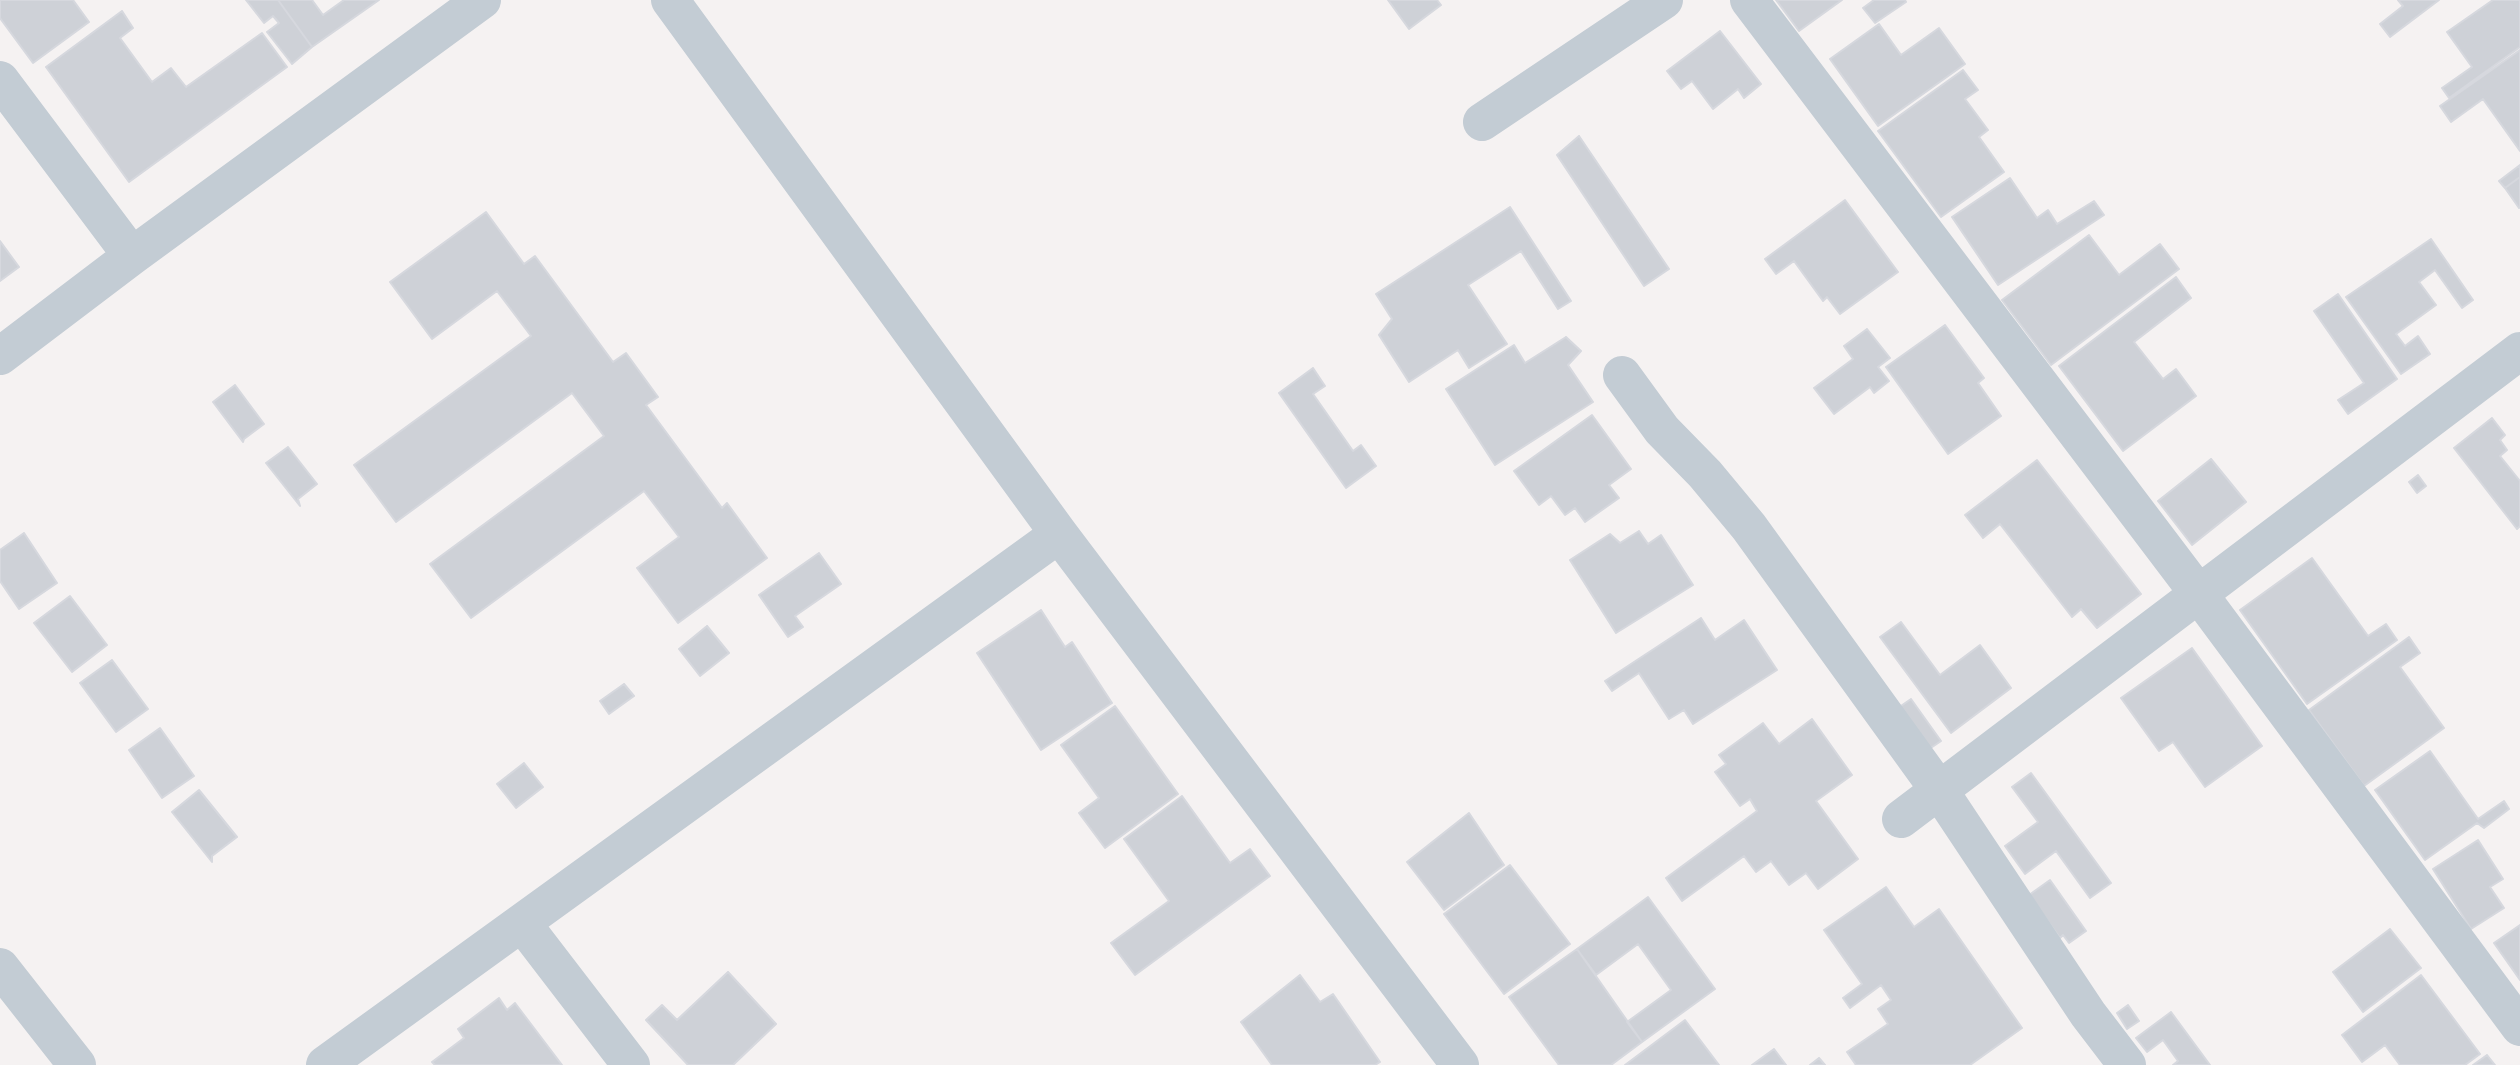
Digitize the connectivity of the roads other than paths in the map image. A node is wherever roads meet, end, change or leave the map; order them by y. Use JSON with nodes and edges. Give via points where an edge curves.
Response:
{"nodes":[{"id":1,"x":482,"y":0,"type":"edge"},
{"id":2,"x":670,"y":0,"type":"edge"},
{"id":3,"x":1664,"y":0,"type":"edge"},
{"id":4,"x":1749,"y":0,"type":"edge"},
{"id":5,"x":0,"y":79,"type":"edge"},
{"id":6,"x":1482,"y":122,"type":"dead end"},
{"id":7,"x":132,"y":256,"type":"junction"},
{"id":8,"x":2520,"y":351,"type":"edge"},
{"id":9,"x":0,"y":356,"type":"edge"},
{"id":10,"x":1622,"y":374,"type":"dead end"},
{"id":11,"x":1059,"y":534,"type":"junction"},
{"id":12,"x":2198,"y":593,"type":"junction"},
{"id":13,"x":1939,"y":790,"type":"junction"},
{"id":14,"x":1901,"y":819,"type":"dead end"},
{"id":15,"x":522,"y":923,"type":"junction"},
{"id":16,"x":0,"y":967,"type":"edge"},
{"id":17,"x":2520,"y":1027,"type":"edge"},
{"id":18,"x":77,"y":1065,"type":"edge"},
{"id":19,"x":326,"y":1065,"type":"edge"},
{"id":20,"x":631,"y":1065,"type":"edge"},
{"id":21,"x":1460,"y":1065,"type":"edge"},
{"id":22,"x":2127,"y":1065,"type":"edge"}],
"edges":[{"from":1,"to":7,"type":"street"},
{"from":2,"to":11,"type":"street"},
{"from":3,"to":6,"type":"street"},
{"from":4,"to":12,"type":"street"},
{"from":5,"to":7,"type":"street"},
{"from":7,"to":9,"type":"street"},
{"from":8,"to":12,"type":"street"},
{"from":10,"to":13,"type":"street","via":[[1662,430],[1749,527]]},
{"from":11,"to":15,"type":"street"},
{"from":11,"to":21,"type":"street"},
{"from":12,"to":13,"type":"street"},
{"from":12,"to":17,"type":"street"},
{"from":13,"to":14,"type":"street"},
{"from":13,"to":22,"type":"street"},
{"from":15,"to":19,"type":"street"},
{"from":15,"to":20,"type":"street"},
{"from":16,"to":18,"type":"street"}]}
